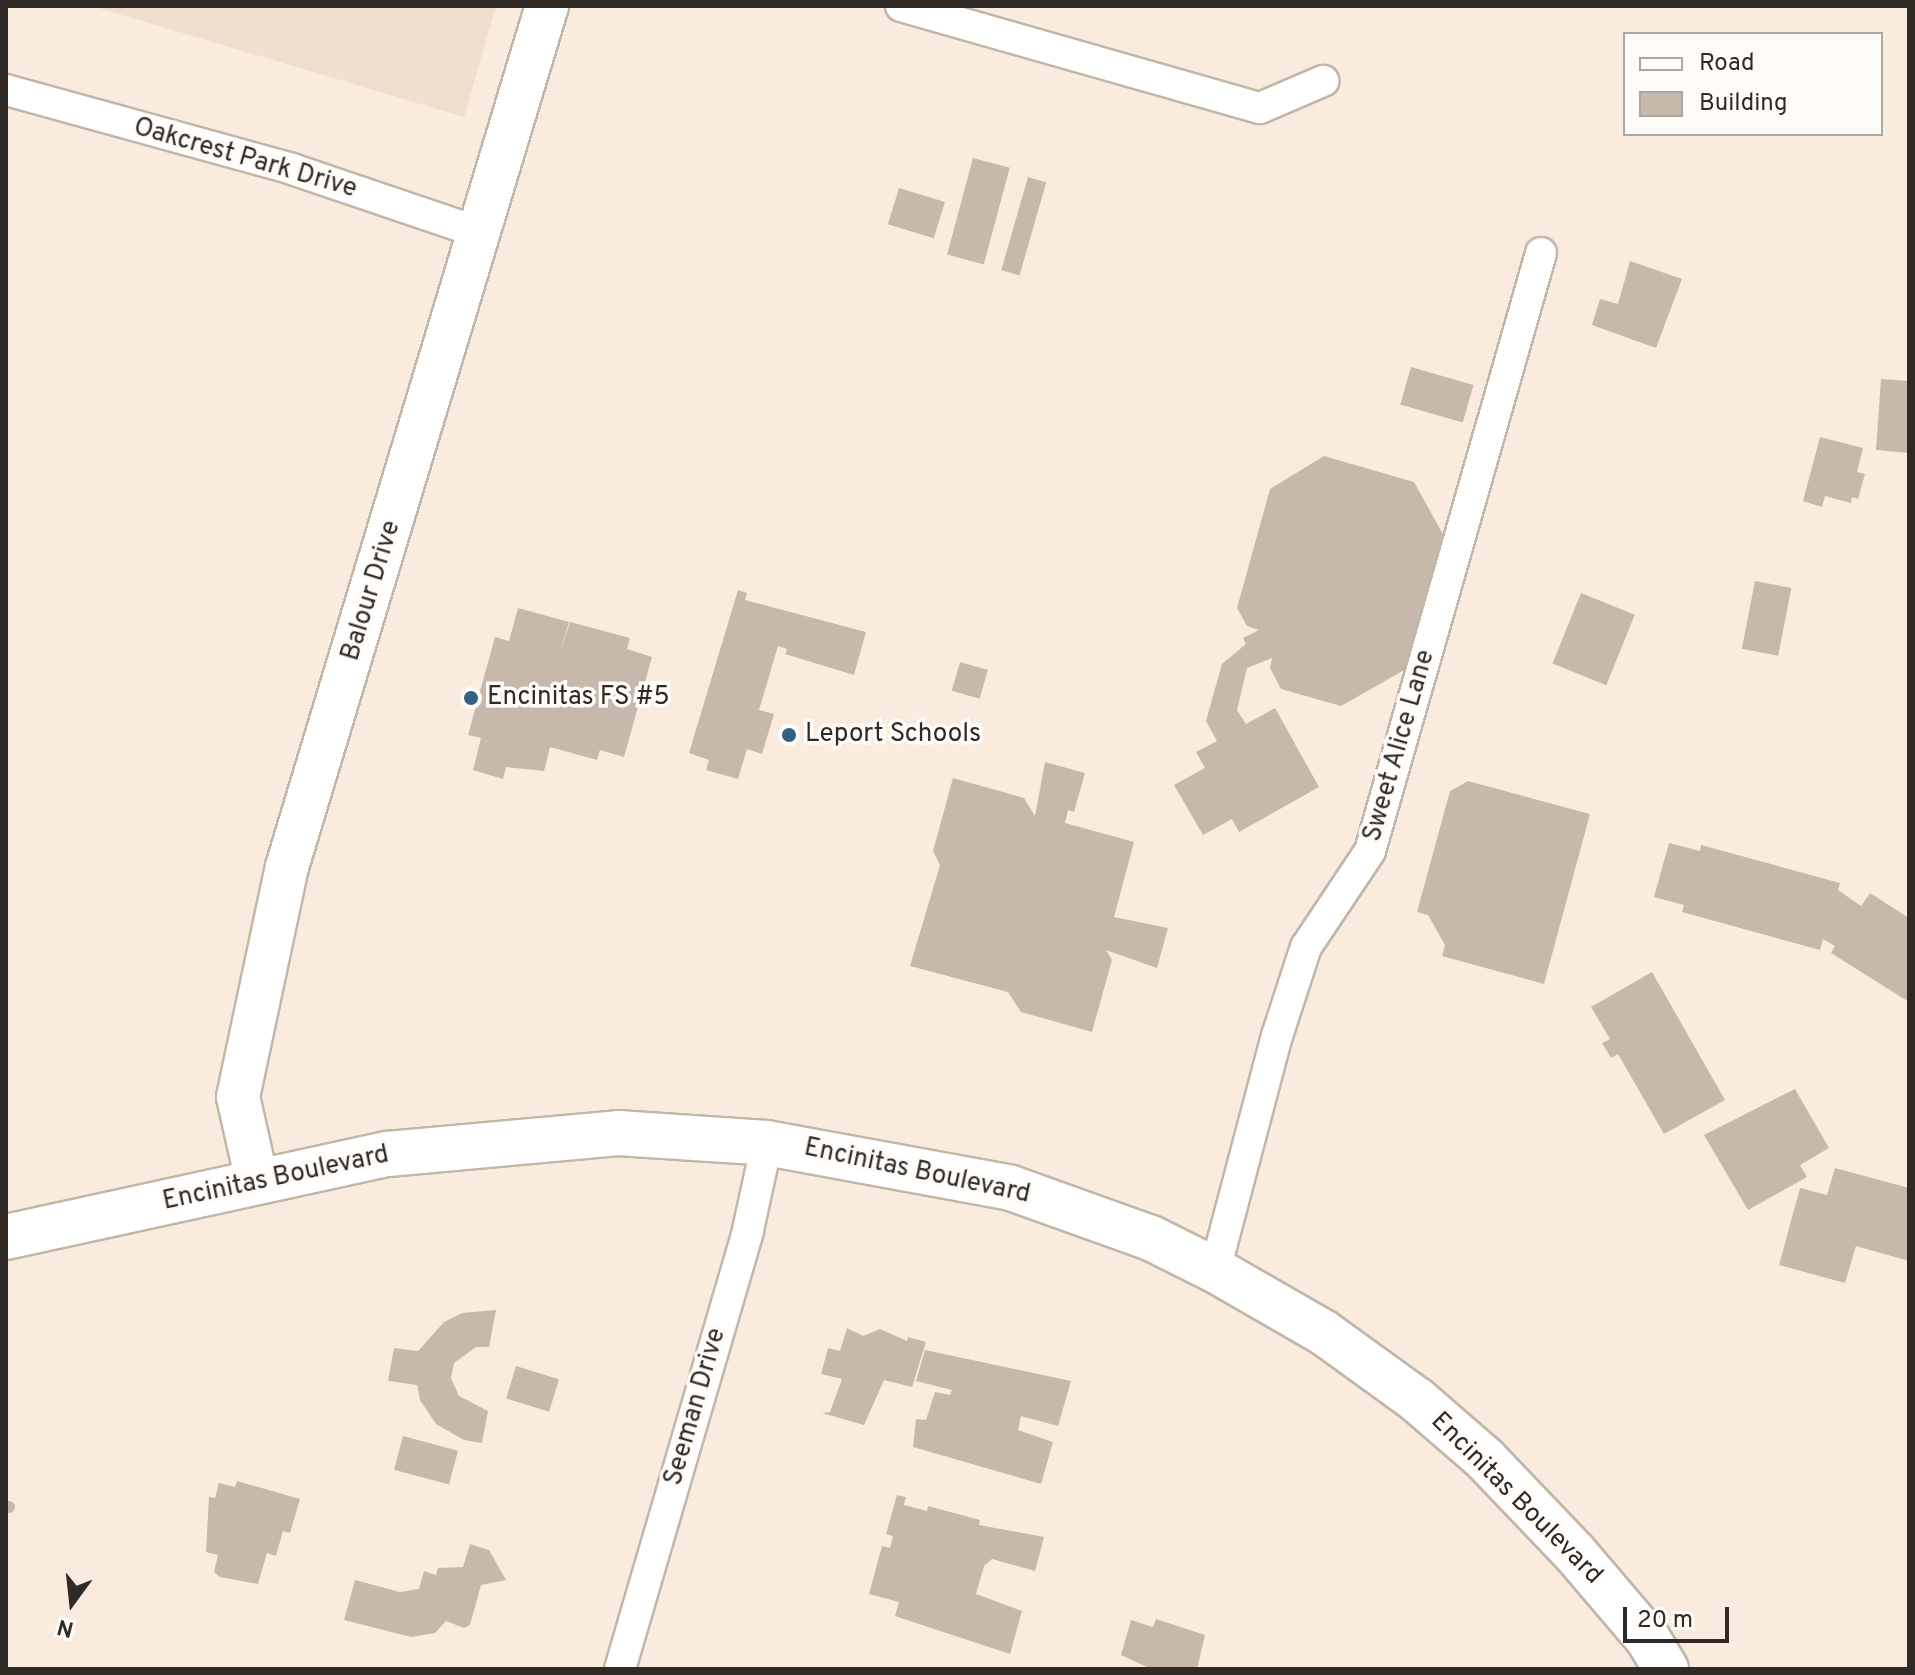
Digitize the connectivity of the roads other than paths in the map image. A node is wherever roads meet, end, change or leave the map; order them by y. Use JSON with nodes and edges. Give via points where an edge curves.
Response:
{"nodes":[{"id":1,"x":547,"y":6,"type":"edge"},
{"id":2,"x":901,"y":6,"type":"edge"},
{"id":3,"x":1323,"y":81,"type":"dead end"},
{"id":4,"x":6,"y":90,"type":"edge"},
{"id":5,"x":481,"y":233,"type":"junction"},
{"id":6,"x":1541,"y":253,"type":"dead end"},
{"id":7,"x":767,"y":1143,"type":"junction"},
{"id":8,"x":257,"y":1181,"type":"junction"},
{"id":9,"x":6,"y":1237,"type":"edge"},
{"id":10,"x":1215,"y":1270,"type":"junction"},
{"id":11,"x":620,"y":1669,"type":"edge"},
{"id":12,"x":1666,"y":1669,"type":"edge"}],
"edges":[{"from":1,"to":5,"type":"street","name":"Balour Drive"},
{"from":2,"to":3,"type":"street","via":[[1260,108]]},
{"from":4,"to":5,"type":"street","name":"Oakcrest Park Drive","via":[[292,169]]},
{"from":5,"to":8,"type":"street","name":"Balour Drive","via":[[287,867],[238,1097]]},
{"from":6,"to":10,"type":"street","name":"Sweet Alice Lane","via":[[1370,851],[1306,947]]},
{"from":7,"to":8,"type":"main road","name":"Encinitas Boulevard","via":[[618,1133],[388,1154]]},
{"from":7,"to":10,"type":"main road","name":"Encinitas Boulevard","via":[[1011,1188],[1151,1238]]},
{"from":7,"to":11,"type":"street","name":"Seeman Drive","via":[[748,1230]]},
{"from":8,"to":9,"type":"main road","name":"Encinitas Boulevard"},
{"from":10,"to":12,"type":"main road","name":"Encinitas Boulevard","via":[[1323,1332],[1417,1400],[1485,1459],[1574,1552],[1648,1639]]}]}
